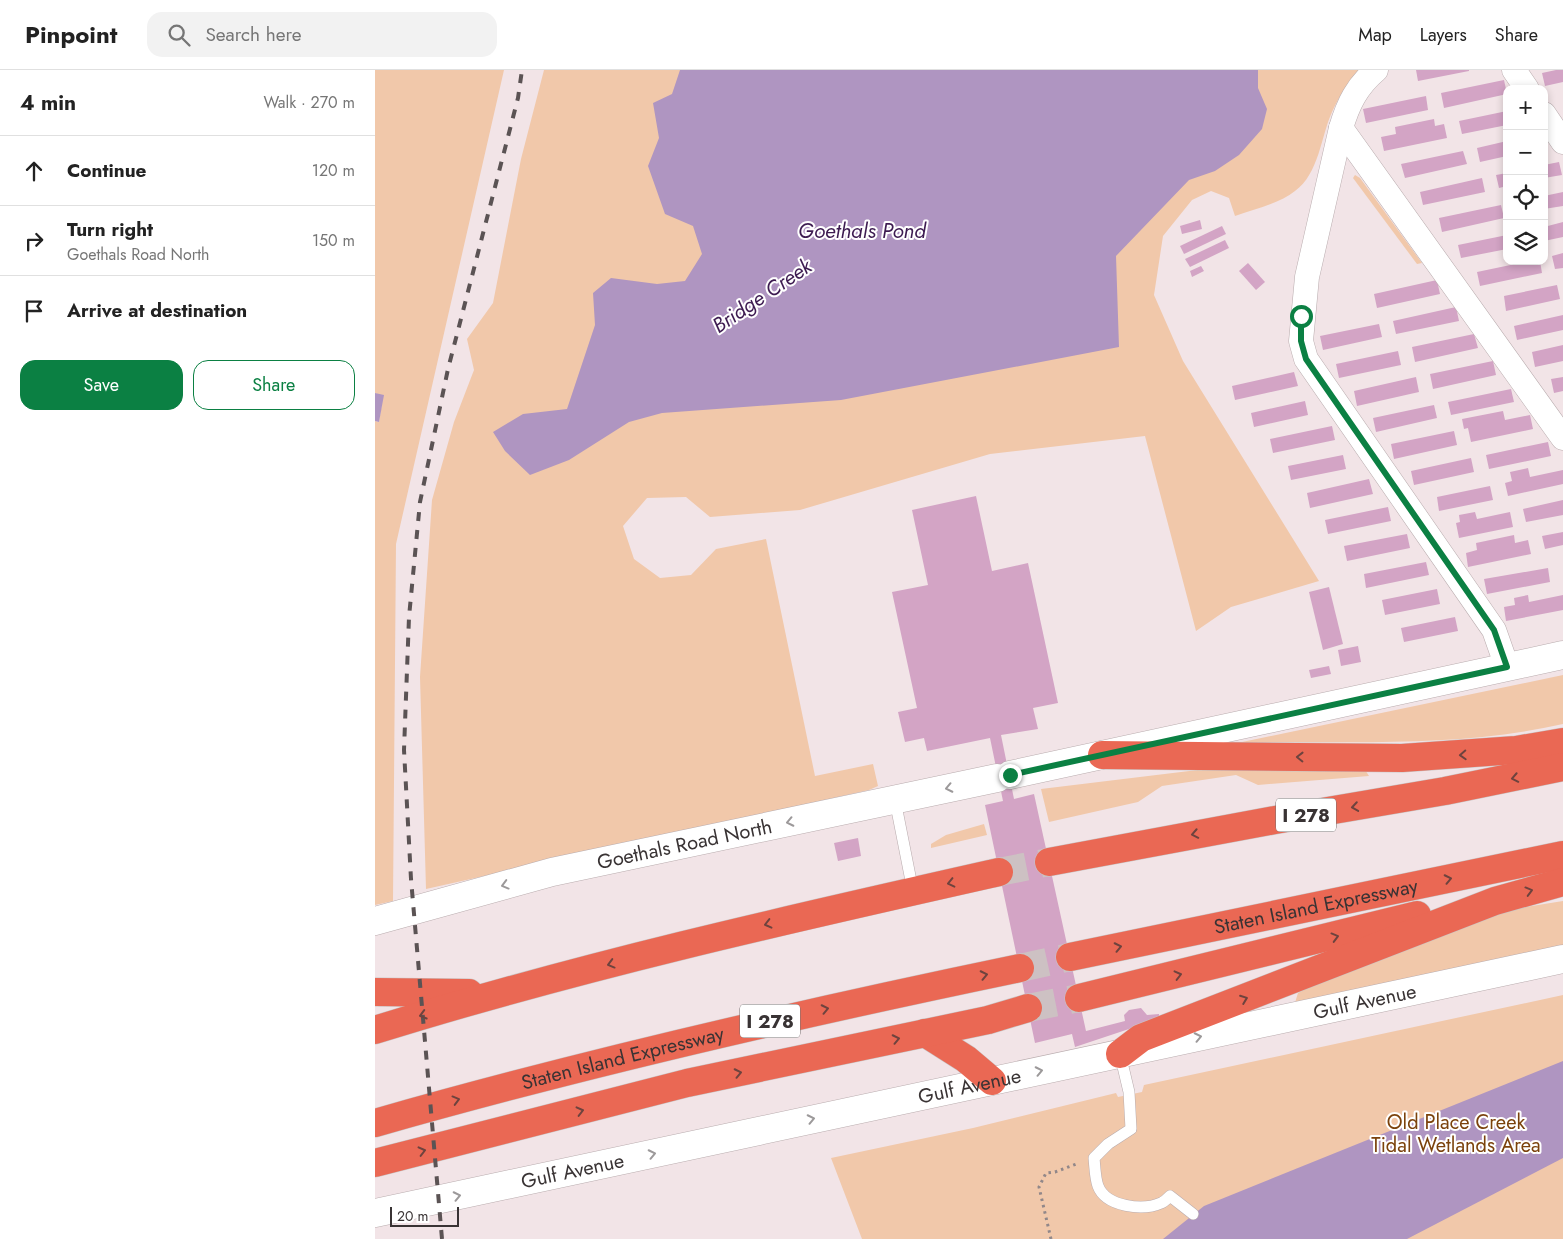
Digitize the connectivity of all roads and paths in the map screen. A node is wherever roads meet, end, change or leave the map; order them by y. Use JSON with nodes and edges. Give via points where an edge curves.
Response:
{"nodes":[{"id":1,"x":1376,"y":70,"type":"edge"},
{"id":2,"x":1514,"y":70,"type":"edge"},
{"id":3,"x":1524,"y":85,"type":"edge"},
{"id":4,"x":1548,"y":120,"type":"edge"},
{"id":5,"x":1341,"y":128,"type":"junction"},
{"id":6,"x":1563,"y":142,"type":"edge"},
{"id":7,"x":1563,"y":438,"type":"edge"},
{"id":8,"x":1563,"y":655,"type":"edge"},
{"id":9,"x":1507,"y":667,"type":"junction"},
{"id":10,"x":1563,"y":742,"type":"edge"},
{"id":11,"x":1102,"y":755,"type":"junction"},
{"id":12,"x":1563,"y":767,"type":"edge"},
{"id":13,"x":895,"y":800,"type":"junction"},
{"id":14,"x":1563,"y":855,"type":"edge"},
{"id":15,"x":1049,"y":862,"type":"tunnel mouth"},
{"id":16,"x":999,"y":872,"type":"tunnel mouth"},
{"id":17,"x":1563,"y":882,"type":"edge"},
{"id":18,"x":913,"y":891,"type":"junction"},
{"id":19,"x":1495,"y":900,"type":"junction"},
{"id":20,"x":375,"y":921,"type":"edge"},
{"id":21,"x":1070,"y":957,"type":"tunnel mouth"},
{"id":22,"x":1563,"y":959,"type":"edge"},
{"id":23,"x":1019,"y":968,"type":"tunnel mouth"},
{"id":24,"x":375,"y":992,"type":"edge"},
{"id":25,"x":503,"y":993,"type":"junction"},
{"id":26,"x":1079,"y":998,"type":"tunnel mouth"},
{"id":27,"x":1028,"y":1008,"type":"tunnel mouth"},
{"id":28,"x":375,"y":1030,"type":"edge"},
{"id":29,"x":925,"y":1033,"type":"junction"},
{"id":30,"x":1120,"y":1054,"type":"junction"},
{"id":31,"x":992,"y":1081,"type":"junction"},
{"id":32,"x":375,"y":1123,"type":"edge"},
{"id":33,"x":1081,"y":1163,"type":"dead end"},
{"id":34,"x":375,"y":1164,"type":"edge"},
{"id":35,"x":375,"y":1213,"type":"edge"},
{"id":36,"x":1193,"y":1214,"type":"dead end"},
{"id":37,"x":1051,"y":1239,"type":"edge"}],
"edges":[{"from":1,"to":5,"type":"street","via":[[1361,83],[1346,110]]},
{"from":2,"to":3,"type":"street"},
{"from":4,"to":6,"type":"street"},
{"from":5,"to":7,"type":"street"},
{"from":5,"to":9,"type":"street","via":[[1301,316],[1301,341],[1306,359],[1494,630]]},
{"from":8,"to":9,"type":"street","name":"Goethals Road North"},
{"from":9,"to":11,"type":"street","name":"Goethals Road North"},
{"from":10,"to":11,"type":"highway","one_way":true,"via":[[1490,753],[1402,758]]},
{"from":11,"to":13,"type":"street","name":"Goethals Road North","one_way":true},
{"from":12,"to":15,"type":"highway","number":"I 278","one_way":true},
{"from":13,"to":18,"type":"lane"},
{"from":13,"to":20,"type":"street","name":"Goethals Road North","one_way":true,"via":[[553,872]]},
{"from":21,"to":14,"type":"highway","name":"Staten Island Expressway","one_way":true},
{"from":16,"to":18,"type":"highway","one_way":true},
{"from":19,"to":17,"type":"highway","one_way":true},
{"from":18,"to":25,"type":"highway","one_way":true,"via":[[661,950]]},
{"from":26,"to":19,"type":"highway","one_way":true,"via":[[1446,908]]},
{"from":30,"to":19,"type":"highway","one_way":true,"via":[[1141,1038]]},
{"from":30,"to":22,"type":"street","name":"Gulf Avenue","one_way":true},
{"from":32,"to":23,"type":"highway","name":"Staten Island Expressway","number":"I 278","one_way":true,"via":[[677,1042]]},
{"from":24,"to":25,"type":"highway"},
{"from":25,"to":28,"type":"highway","one_way":true},
{"from":27,"to":29,"type":"highway"},
{"from":29,"to":31,"type":"highway","via":[[972,1063]]},
{"from":34,"to":29,"type":"highway","one_way":true,"via":[[687,1084]]},
{"from":31,"to":30,"type":"street","name":"Gulf Avenue","one_way":true},
{"from":30,"to":36,"type":"lane","via":[[1129,1092],[1131,1128],[1094,1158],[1098,1186],[1115,1205],[1161,1204],[1170,1196]]},
{"from":35,"to":31,"type":"street","name":"Gulf Avenue","one_way":true},
{"from":33,"to":37,"type":"path","via":[[1045,1173],[1041,1180],[1039,1187]]}]}
